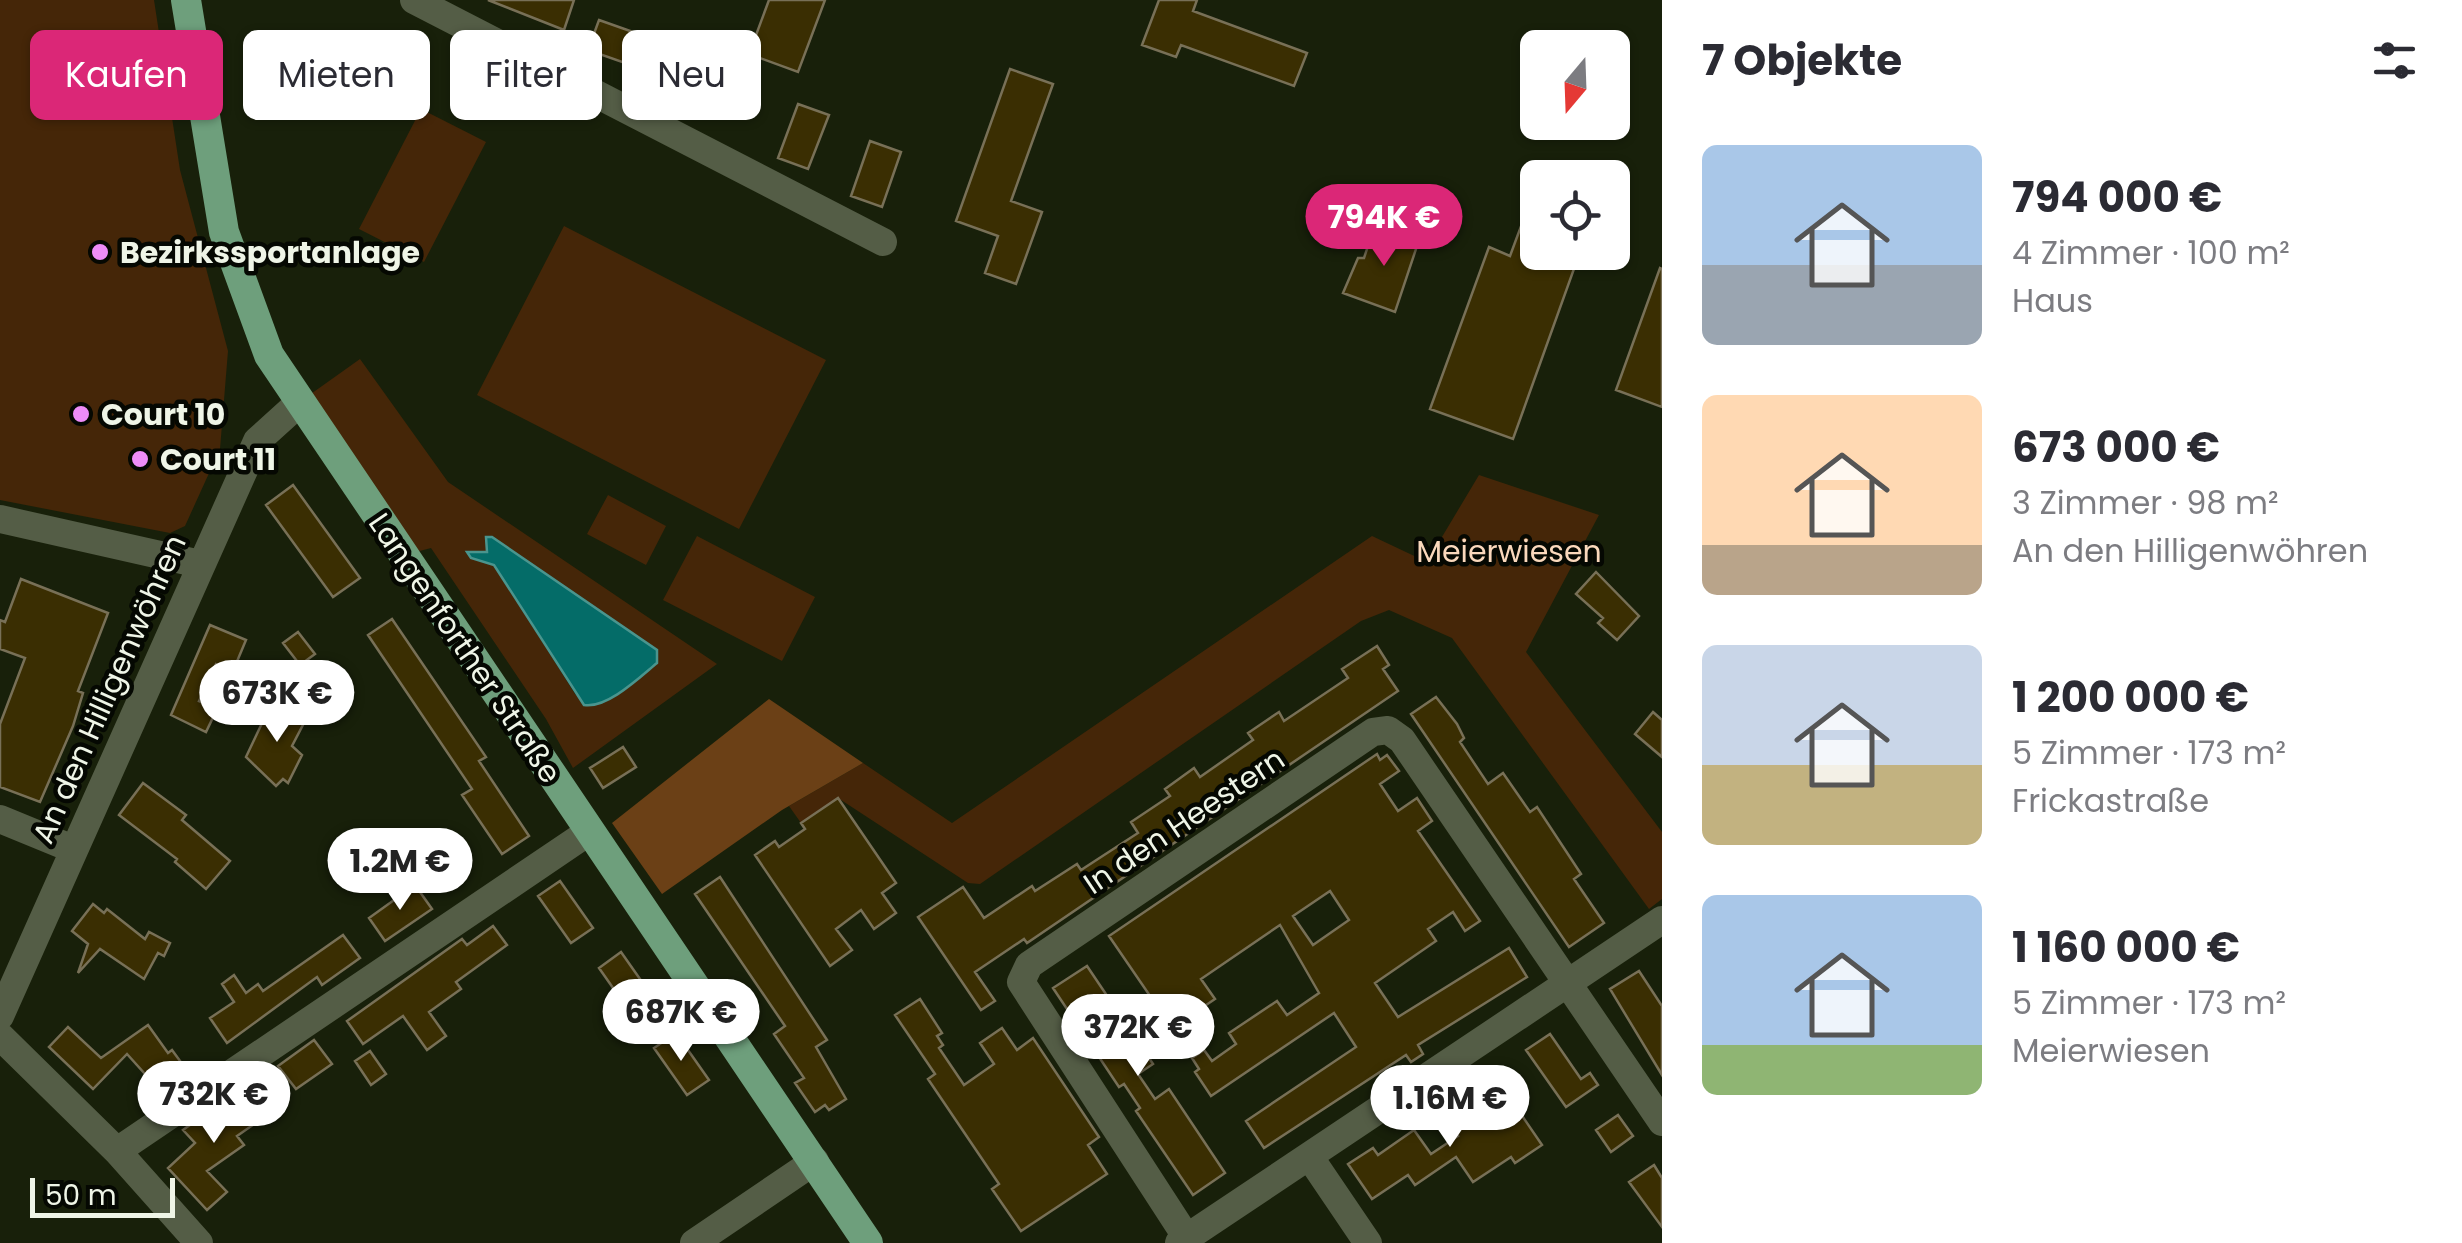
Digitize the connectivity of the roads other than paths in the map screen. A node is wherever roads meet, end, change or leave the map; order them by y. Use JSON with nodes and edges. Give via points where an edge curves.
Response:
{"nodes":[{"id":1,"x":186,"y":0,"type":"edge"},
{"id":2,"x":414,"y":0,"type":"edge"},
{"id":3,"x":883,"y":242,"type":"dead end"},
{"id":4,"x":299,"y":403,"type":"junction"},
{"id":5,"x":0,"y":519,"type":"edge"},
{"id":6,"x":200,"y":564,"type":"junction"},
{"id":7,"x":0,"y":818,"type":"edge"},
{"id":8,"x":590,"y":831,"type":"junction"},
{"id":9,"x":73,"y":849,"type":"junction"},
{"id":10,"x":1662,"y":920,"type":"edge"},
{"id":11,"x":1567,"y":983,"type":"junction"},
{"id":12,"x":0,"y":1016,"type":"edge"},
{"id":13,"x":0,"y":1036,"type":"edge"},
{"id":14,"x":1662,"y":1122,"type":"edge"},
{"id":15,"x":118,"y":1151,"type":"junction"},
{"id":16,"x":1309,"y":1156,"type":"junction"},
{"id":17,"x":814,"y":1162,"type":"junction"},
{"id":18,"x":1183,"y":1240,"type":"edge"},
{"id":19,"x":200,"y":1243,"type":"edge"},
{"id":20,"x":694,"y":1243,"type":"edge"},
{"id":21,"x":868,"y":1243,"type":"edge"},
{"id":22,"x":1368,"y":1243,"type":"edge"}],
"edges":[{"from":1,"to":4,"type":"main road","name":"Langenforther Straße","via":[[224,232],[254,324]]},
{"from":2,"to":3,"type":"street"},
{"from":4,"to":6,"type":"street","name":"An den Hilligenwöhren","via":[[257,440]]},
{"from":4,"to":8,"type":"main road","name":"Langenforther Straße"},
{"from":5,"to":6,"type":"street"},
{"from":6,"to":9,"type":"street","name":"An den Hilligenwöhren"},
{"from":7,"to":9,"type":"street"},
{"from":8,"to":15,"type":"street"},
{"from":8,"to":17,"type":"main road","name":"Langenforther Straße"},
{"from":9,"to":12,"type":"street","name":"An den Hilligenwöhren"},
{"from":10,"to":11,"type":"street"},
{"from":11,"to":14,"type":"street"},
{"from":11,"to":16,"type":"street"},
{"from":11,"to":18,"type":"street","name":"In den Heestern","via":[[1402,740],[1388,730],[1373,732],[1029,966],[1021,982]]},
{"from":13,"to":15,"type":"street"},
{"from":15,"to":19,"type":"street"},
{"from":16,"to":18,"type":"street"},
{"from":16,"to":22,"type":"street"},
{"from":17,"to":20,"type":"street"},
{"from":17,"to":21,"type":"main road","name":"Langenforther Straße"}]}
